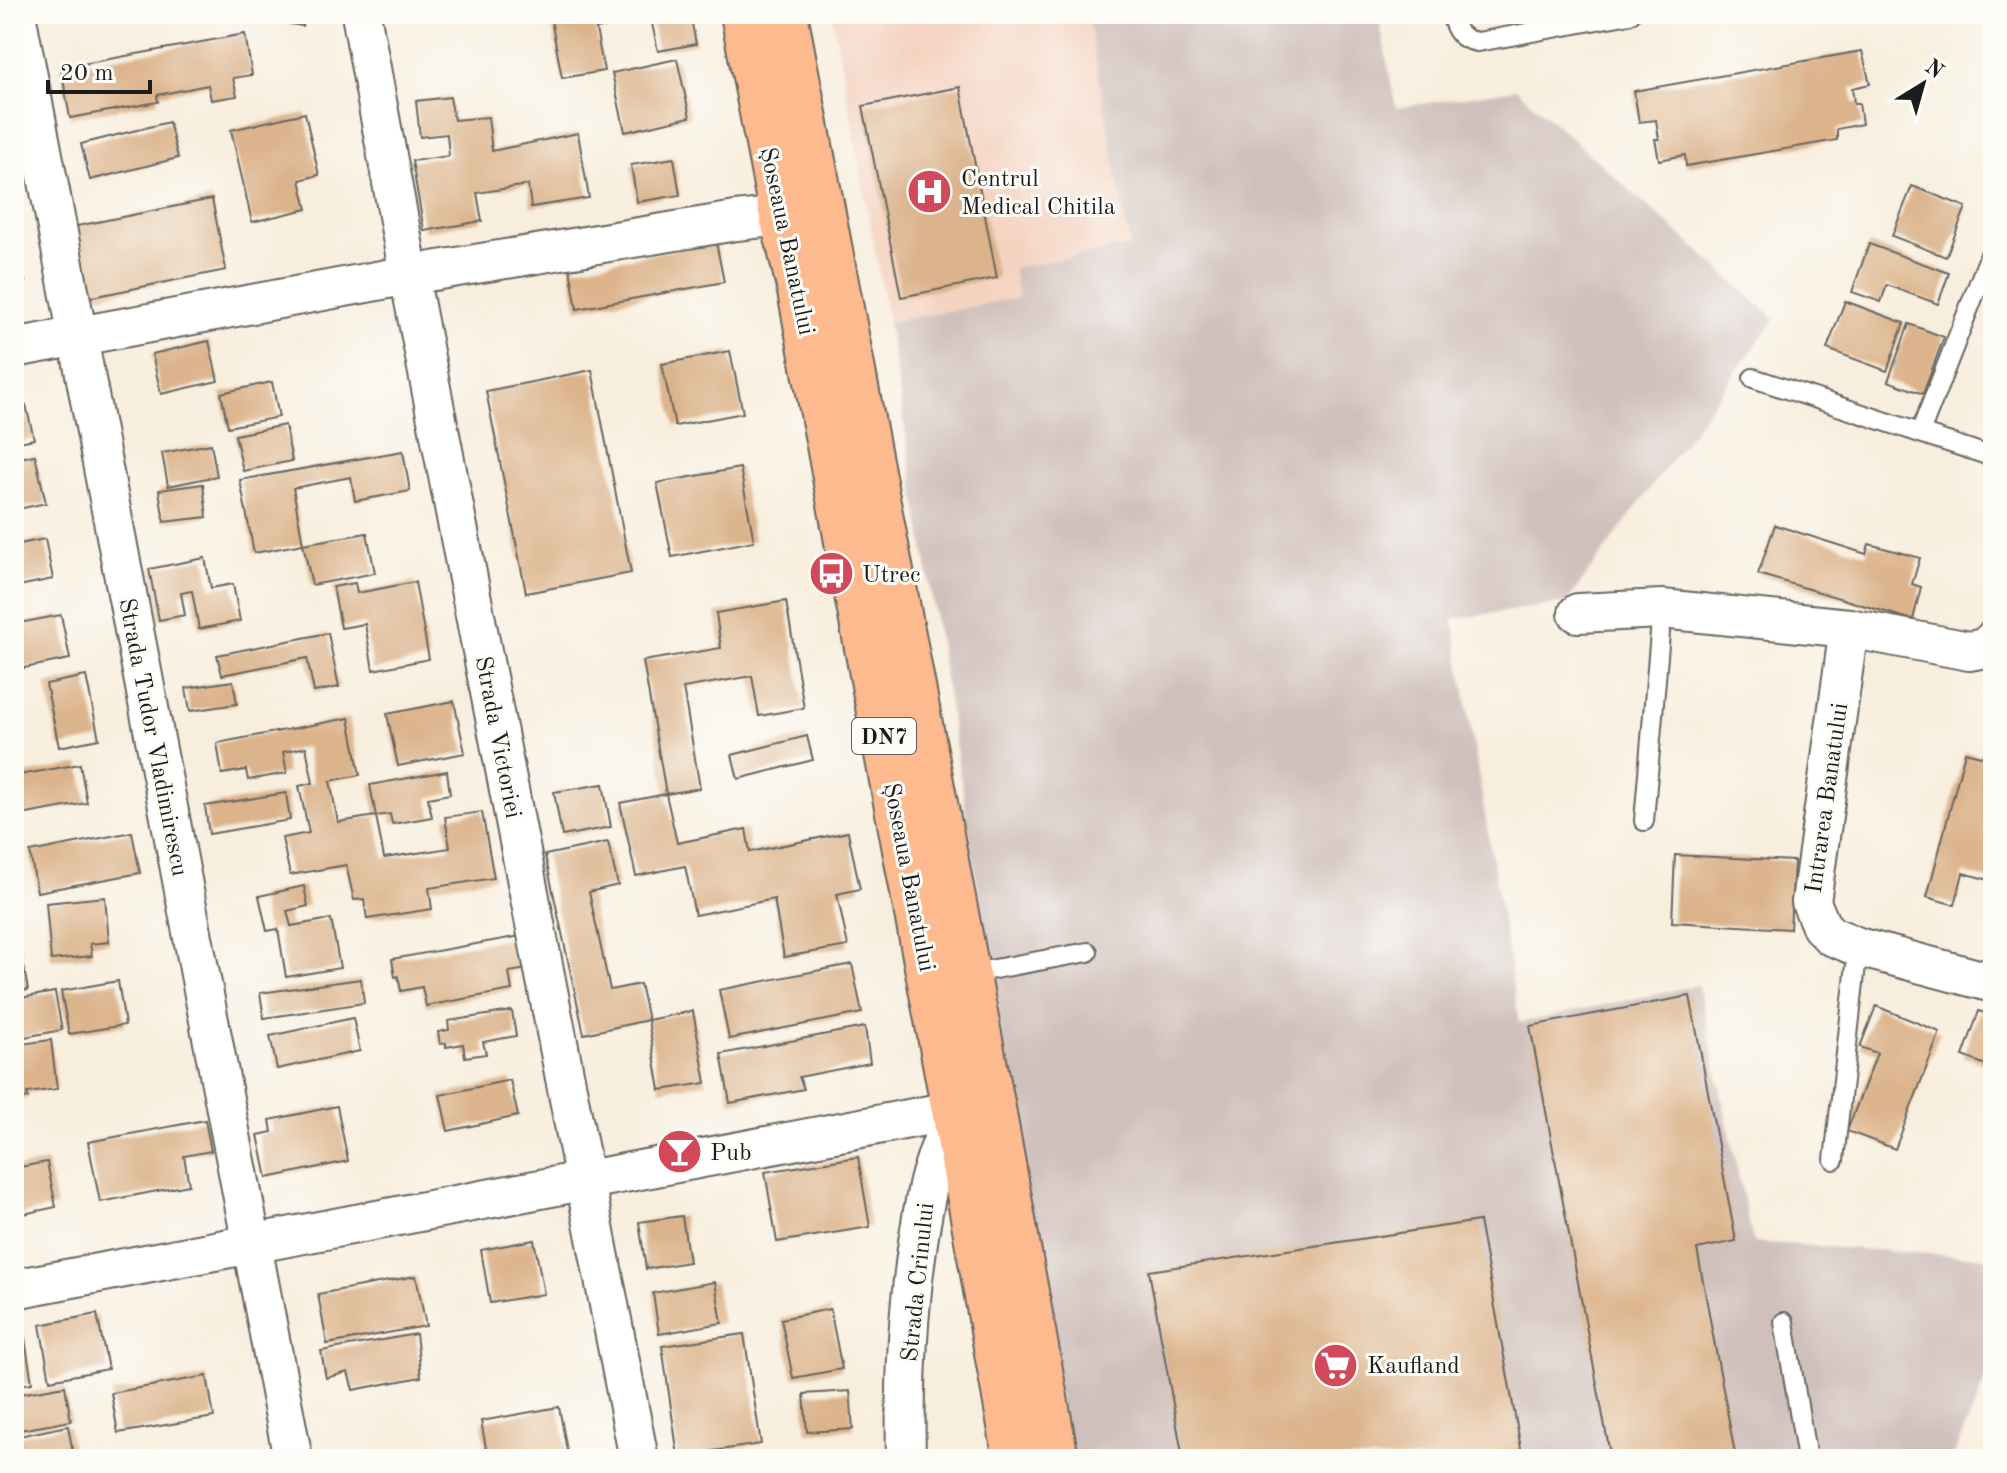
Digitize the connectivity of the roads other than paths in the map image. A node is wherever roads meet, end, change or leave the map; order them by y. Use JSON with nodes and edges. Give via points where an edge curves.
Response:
{"nodes":[{"id":1,"x":16,"y":14,"type":"edge"},
{"id":2,"x":361,"y":14,"type":"edge"},
{"id":3,"x":743,"y":14,"type":"edge"},
{"id":4,"x":785,"y":14,"type":"edge"},
{"id":5,"x":1451,"y":14,"type":"edge"},
{"id":6,"x":1630,"y":14,"type":"edge"},
{"id":7,"x":782,"y":216,"type":"junction"},
{"id":8,"x":1993,"y":247,"type":"edge"},
{"id":9,"x":409,"y":275,"type":"junction"},
{"id":10,"x":77,"y":337,"type":"junction"},
{"id":11,"x":14,"y":348,"type":"edge"},
{"id":12,"x":1753,"y":378,"type":"dead end"},
{"id":13,"x":1920,"y":433,"type":"junction"},
{"id":14,"x":1993,"y":457,"type":"edge"},
{"id":15,"x":1662,"y":609,"type":"junction"},
{"id":16,"x":1578,"y":613,"type":"dead end"},
{"id":17,"x":1849,"y":628,"type":"junction"},
{"id":18,"x":1993,"y":640,"type":"edge"},
{"id":19,"x":1644,"y":821,"type":"dead end"},
{"id":20,"x":1858,"y":947,"type":"junction"},
{"id":21,"x":1088,"y":952,"type":"dead end"},
{"id":22,"x":967,"y":974,"type":"junction"},
{"id":23,"x":1993,"y":983,"type":"edge"},
{"id":24,"x":973,"y":1106,"type":"junction"},
{"id":25,"x":1834,"y":1160,"type":"dead end"},
{"id":26,"x":585,"y":1179,"type":"junction"},
{"id":27,"x":253,"y":1244,"type":"junction"},
{"id":28,"x":14,"y":1289,"type":"edge"},
{"id":29,"x":1784,"y":1322,"type":"dead end"},
{"id":30,"x":293,"y":1459,"type":"edge"},
{"id":31,"x":639,"y":1459,"type":"edge"},
{"id":32,"x":906,"y":1459,"type":"edge"},
{"id":33,"x":1016,"y":1459,"type":"edge"},
{"id":34,"x":1056,"y":1459,"type":"edge"},
{"id":35,"x":1807,"y":1459,"type":"edge"}],
"edges":[{"from":1,"to":10,"type":"street","name":"Strada Tudor Vladimirescu"},
{"from":2,"to":9,"type":"street","name":"Strada Victoriei"},
{"from":3,"to":7,"type":"main road","name":"Șoseaua Banatului","number":"DN7"},
{"from":4,"to":22,"type":"main road","name":"Șoseaua Banatului","number":"DN7"},
{"from":5,"to":6,"type":"lane","via":[[1459,34],[1478,42]]},
{"from":7,"to":9,"type":"street"},
{"from":7,"to":24,"type":"main road","name":"Șoseaua Banatului","number":"DN7"},
{"from":8,"to":13,"type":"lane"},
{"from":9,"to":10,"type":"street"},
{"from":9,"to":26,"type":"street","name":"Strada Victoriei"},
{"from":10,"to":11,"type":"street"},
{"from":10,"to":27,"type":"street","name":"Strada Tudor Vladimirescu"},
{"from":12,"to":13,"type":"lane"},
{"from":13,"to":14,"type":"lane"},
{"from":15,"to":16,"type":"street"},
{"from":15,"to":17,"type":"street"},
{"from":15,"to":19,"type":"lane"},
{"from":17,"to":18,"type":"street","via":[[1969,651]]},
{"from":17,"to":20,"type":"street","name":"Intrarea Banatului","via":[[1811,902],[1831,936]]},
{"from":20,"to":23,"type":"street","name":"Intrarea Banatului"},
{"from":20,"to":25,"type":"lane"},
{"from":21,"to":22,"type":"lane"},
{"from":22,"to":24,"type":"main road","name":"Șoseaua Banatului","number":"DN7"},
{"from":24,"to":26,"type":"street"},
{"from":24,"to":32,"type":"street","name":"Strada Crinului","via":[[927,1188],[912,1290]]},
{"from":24,"to":33,"type":"main road","name":"Șoseaua Banatului","number":"DN7"},
{"from":24,"to":34,"type":"main road","name":"Șoseaua Banatului","number":"DN7"},
{"from":26,"to":27,"type":"street"},
{"from":26,"to":31,"type":"street","name":"Strada Victoriei"},
{"from":27,"to":28,"type":"street"},
{"from":27,"to":30,"type":"street","name":"Strada Tudor Vladimirescu"},
{"from":29,"to":35,"type":"lane"}]}
